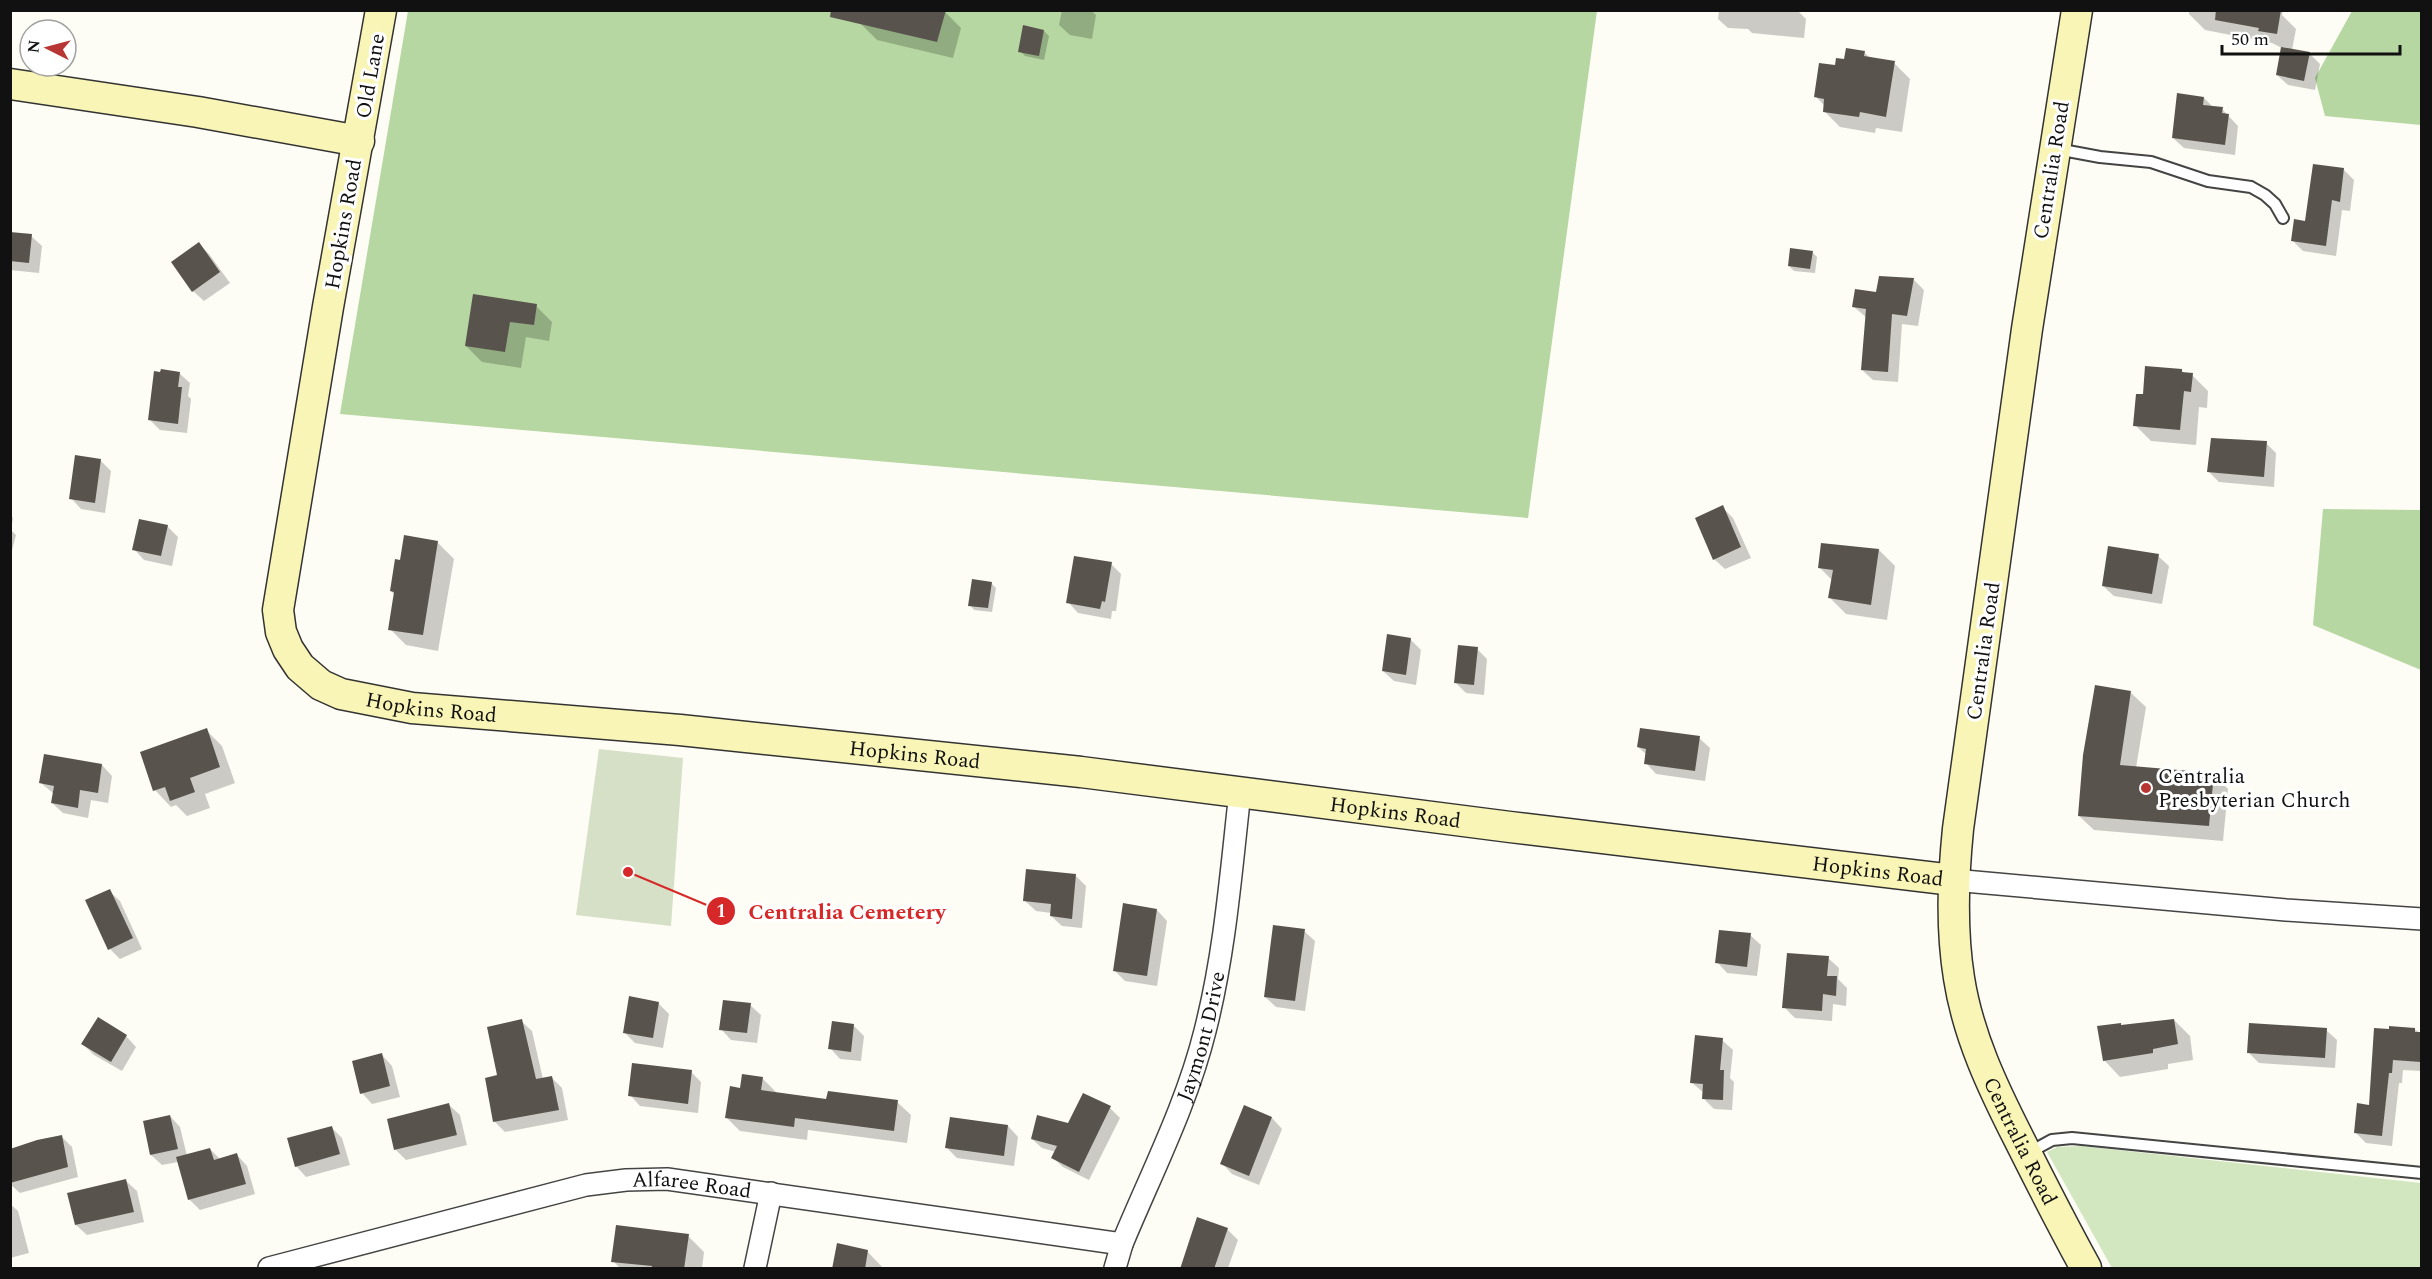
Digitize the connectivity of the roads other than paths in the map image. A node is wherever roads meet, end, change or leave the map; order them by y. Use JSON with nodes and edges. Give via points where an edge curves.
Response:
{"nodes":[{"id":1,"x":381,"y":10,"type":"edge"},
{"id":2,"x":2077,"y":10,"type":"edge"},
{"id":3,"x":10,"y":84,"type":"edge"},
{"id":4,"x":359,"y":141,"type":"junction"},
{"id":5,"x":2054,"y":148,"type":"junction"},
{"id":6,"x":2283,"y":218,"type":"dead end"},
{"id":7,"x":1240,"y":792,"type":"junction"},
{"id":8,"x":1953,"y":880,"type":"junction"},
{"id":9,"x":2421,"y":919,"type":"edge"},
{"id":10,"x":2027,"y":1155,"type":"junction"},
{"id":11,"x":2421,"y":1173,"type":"edge"},
{"id":12,"x":771,"y":1193,"type":"junction"},
{"id":13,"x":1122,"y":1244,"type":"junction"},
{"id":14,"x":297,"y":1265,"type":"edge"},
{"id":15,"x":269,"y":1269,"type":"edge"},
{"id":16,"x":755,"y":1269,"type":"edge"},
{"id":17,"x":1114,"y":1269,"type":"edge"},
{"id":18,"x":2086,"y":1269,"type":"edge"}],
"edges":[{"from":1,"to":4,"type":"main road","name":"Old Lane"},
{"from":2,"to":5,"type":"main road","name":"Centralia Road"},
{"from":3,"to":4,"type":"main road","name":"Hopkins Road"},
{"from":4,"to":7,"type":"main road","name":"Hopkins Road","via":[[278,610],[288,649],[300,667],[321,685],[341,694],[412,708],[680,730],[1081,771]]},
{"from":5,"to":6,"type":"lane","via":[[2151,162],[2208,181],[2251,187],[2275,204]]},
{"from":5,"to":8,"type":"main road","name":"Centralia Road"},
{"from":7,"to":8,"type":"main road","name":"Hopkins Road"},
{"from":7,"to":13,"type":"street","name":"Jaymont Drive","via":[[1223,942],[1205,1032],[1186,1093]]},
{"from":8,"to":9,"type":"street","name":"Hopkins Road"},
{"from":8,"to":10,"type":"main road","name":"Centralia Road","via":[[1953,930],[1971,1029],[1988,1077]]},
{"from":10,"to":11,"type":"lane","via":[[2052,1140],[2072,1137]]},
{"from":10,"to":18,"type":"main road","name":"Centralia Road"},
{"from":12,"to":13,"type":"street","name":"Alfaree Road"},
{"from":12,"to":14,"type":"street","name":"Alfaree Road","via":[[667,1179],[626,1179]]},
{"from":12,"to":16,"type":"street"},
{"from":13,"to":17,"type":"street","name":"Jaymont Drive"},
{"from":14,"to":15,"type":"street","name":"Alfaree Road"}]}
